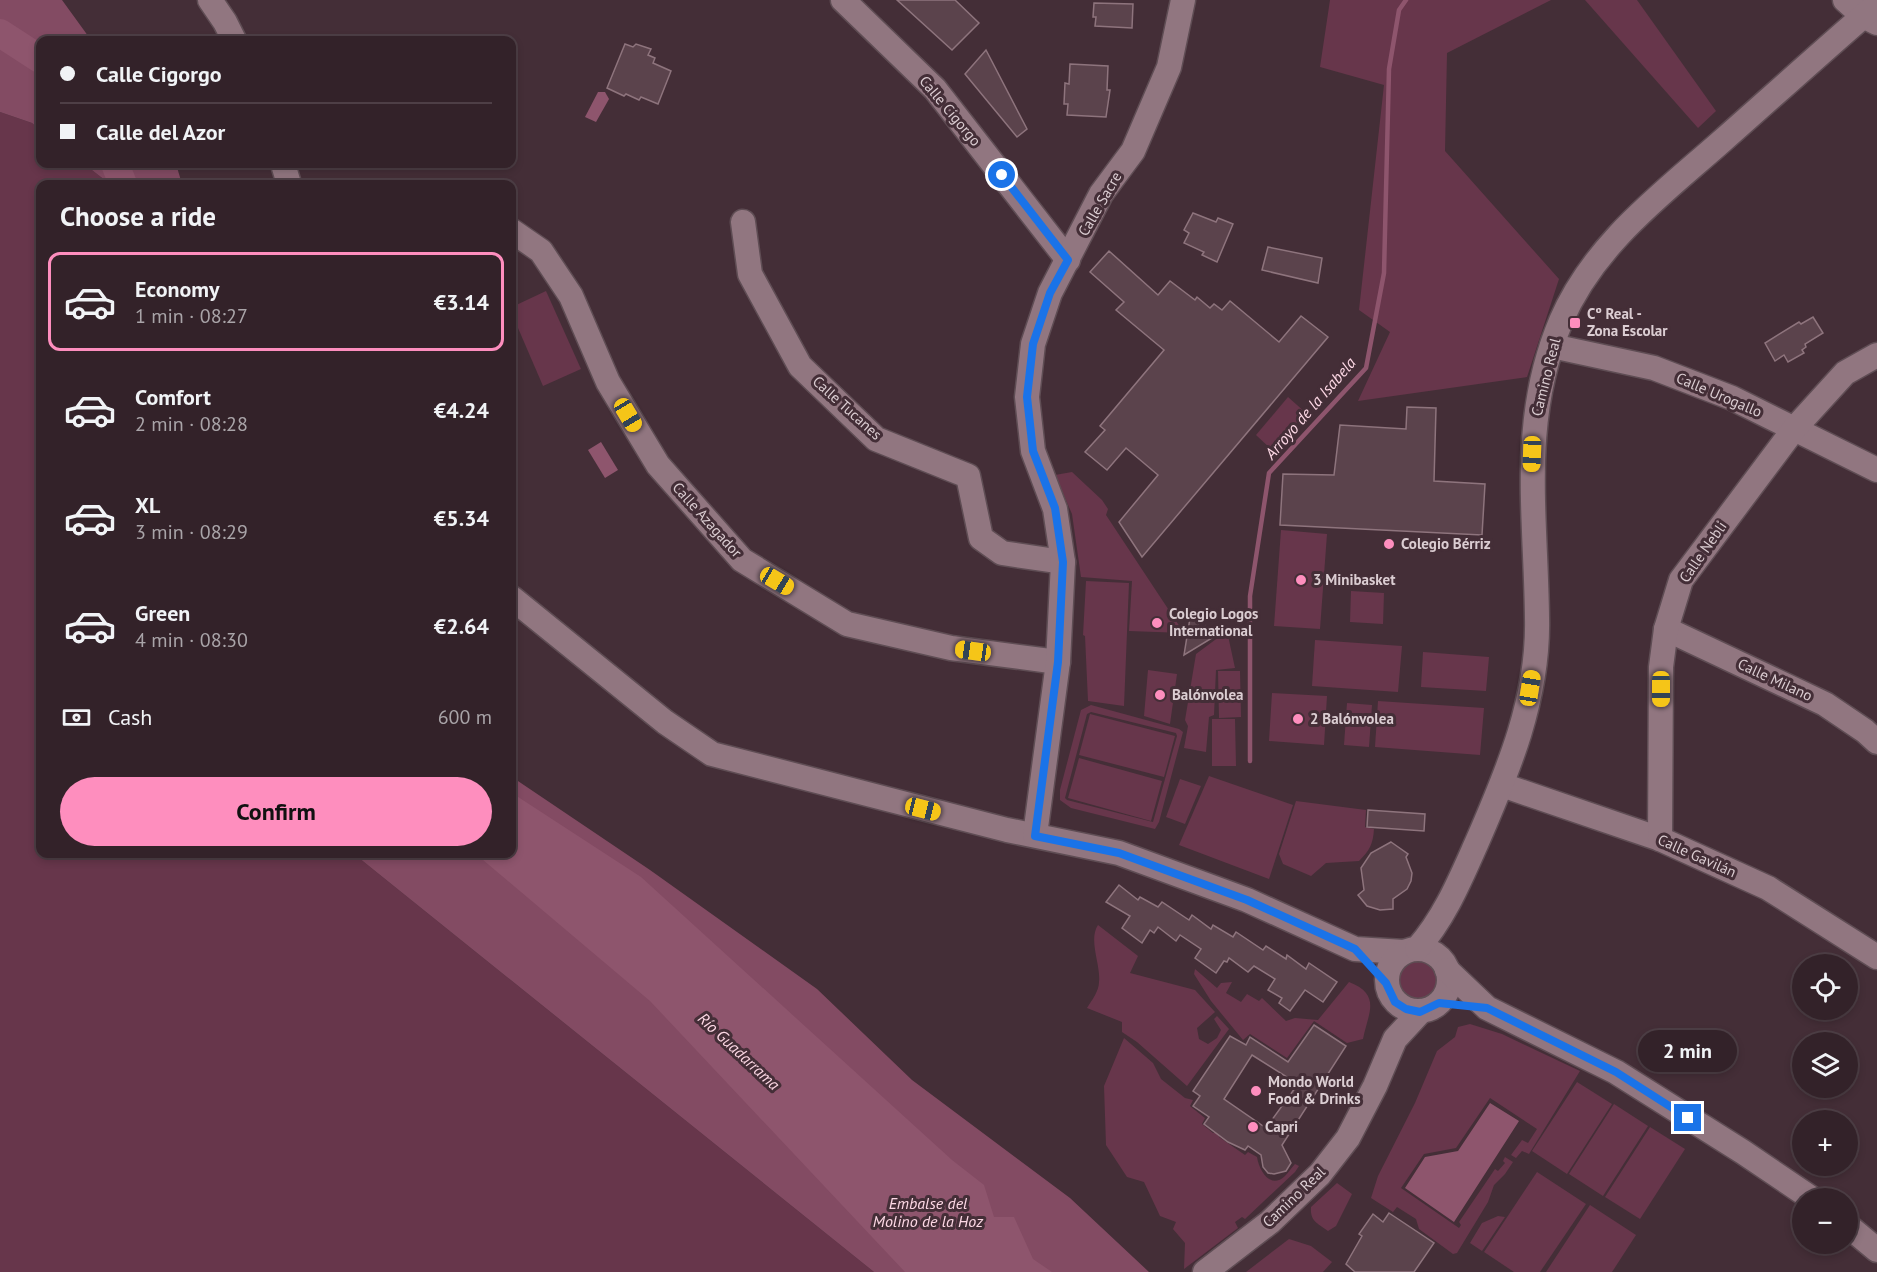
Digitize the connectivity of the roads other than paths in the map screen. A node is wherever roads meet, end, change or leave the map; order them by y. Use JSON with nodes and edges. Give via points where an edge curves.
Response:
{"nodes":[{"id":1,"x":210,"y":0,"type":"edge"},
{"id":2,"x":843,"y":0,"type":"edge"},
{"id":3,"x":1183,"y":0,"type":"edge"},
{"id":4,"x":1845,"y":0,"type":"edge"},
{"id":5,"x":1872,"y":15,"type":"edge"},
{"id":6,"x":232,"y":36,"type":"edge"},
{"id":7,"x":743,"y":222,"type":"dead end"},
{"id":8,"x":516,"y":234,"type":"edge"},
{"id":9,"x":1068,"y":260,"type":"junction"},
{"id":10,"x":1552,"y":346,"type":"junction"},
{"id":11,"x":1877,"y":355,"type":"edge"},
{"id":12,"x":1794,"y":429,"type":"junction"},
{"id":13,"x":1877,"y":470,"type":"edge"},
{"id":14,"x":1063,"y":562,"type":"junction"},
{"id":15,"x":516,"y":601,"type":"edge"},
{"id":16,"x":1666,"y":629,"type":"junction"},
{"id":17,"x":1058,"y":662,"type":"junction"},
{"id":18,"x":1877,"y":742,"type":"edge"},
{"id":19,"x":1502,"y":785,"type":"junction"},
{"id":20,"x":1035,"y":836,"type":"junction"},
{"id":21,"x":1660,"y":839,"type":"junction"},
{"id":22,"x":1450,"y":904,"type":"junction"},
{"id":23,"x":1355,"y":949,"type":"junction"},
{"id":24,"x":1411,"y":950,"type":"junction"},
{"id":25,"x":1877,"y":957,"type":"edge"},
{"id":26,"x":1446,"y":966,"type":"junction"},
{"id":27,"x":1390,"y":992,"type":"junction"},
{"id":28,"x":1429,"y":1007,"type":"junction"},
{"id":29,"x":1487,"y":1008,"type":"junction"},
{"id":30,"x":1395,"y":1039,"type":"junction"},
{"id":31,"x":1796,"y":1188,"type":"edge"},
{"id":32,"x":1858,"y":1234,"type":"edge"},
{"id":33,"x":1877,"y":1250,"type":"edge"},
{"id":34,"x":1205,"y":1272,"type":"edge"}],
"edges":[{"from":1,"to":6,"type":"street"},
{"from":2,"to":9,"type":"street","name":"Calle Cigorgo","via":[[935,89]]},
{"from":3,"to":9,"type":"street","name":"Calle Sacre","via":[[1169,67],[1132,151],[1101,194]]},
{"from":4,"to":5,"type":"street"},
{"from":5,"to":10,"type":"street","name":"Camino Real","via":[[1622,229],[1579,284]]},
{"from":7,"to":14,"type":"street","name":"Calle Tucanes","via":[[750,274],[801,366],[876,439],[968,476],[981,538],[1002,553]]},
{"from":8,"to":17,"type":"street","name":"Calle Azagador","via":[[541,251],[571,296],[608,382],[658,465],[742,560],[847,624],[951,648]]},
{"from":9,"to":14,"type":"street","name":"Calle Sacre","via":[[1050,293],[1033,344],[1027,397],[1033,451],[1055,508]]},
{"from":10,"to":12,"type":"street","name":"Calle Urogallo","via":[[1654,368],[1732,398]]},
{"from":10,"to":19,"type":"street","name":"Camino Real","via":[[1538,400],[1532,454],[1538,621],[1534,667],[1527,709]]},
{"from":11,"to":12,"type":"street","name":"Calle Nebli","via":[[1845,373]]},
{"from":12,"to":13,"type":"street","name":"Calle Urogallo"},
{"from":12,"to":16,"type":"street","name":"Calle Nebli","via":[[1681,580]]},
{"from":14,"to":17,"type":"street","name":"Calle Sacre"},
{"from":15,"to":20,"type":"street","via":[[665,723],[712,754]]},
{"from":16,"to":18,"type":"street","name":"Calle Milano","via":[[1825,704]]},
{"from":16,"to":21,"type":"street","name":"Calle Nebli","via":[[1661,667]]},
{"from":17,"to":20,"type":"street","name":"Calle Sacre"},
{"from":19,"to":21,"type":"street","name":"Calle Gavilán"},
{"from":19,"to":22,"type":"street","name":"Camino Real"},
{"from":20,"to":23,"type":"street","via":[[1119,853],[1247,900]]},
{"from":21,"to":25,"type":"street","name":"Calle Gavilán","via":[[1768,888]]},
{"from":22,"to":24,"type":"street","name":"Camino Real","via":[[1431,933]]},
{"from":22,"to":26,"type":"street","name":"Camino Real","via":[[1442,940]]},
{"from":23,"to":24,"type":"street"},
{"from":23,"to":27,"type":"street"},
{"from":24,"to":26,"type":"street","via":[[1432,952]]},
{"from":24,"to":27,"type":"street","via":[[1390,965]]},
{"from":26,"to":28,"type":"street","via":[[1448,988]]},
{"from":26,"to":29,"type":"street"},
{"from":27,"to":28,"type":"street","via":[[1406,1009]]},
{"from":27,"to":30,"type":"street","name":"Camino Real"},
{"from":28,"to":29,"type":"street"},
{"from":28,"to":30,"type":"street","name":"Camino Real"},
{"from":29,"to":31,"type":"street","via":[[1616,1072]]},
{"from":30,"to":34,"type":"street","name":"Camino Real","via":[[1348,1138],[1320,1174],[1270,1222]]},
{"from":32,"to":33,"type":"street"}]}
